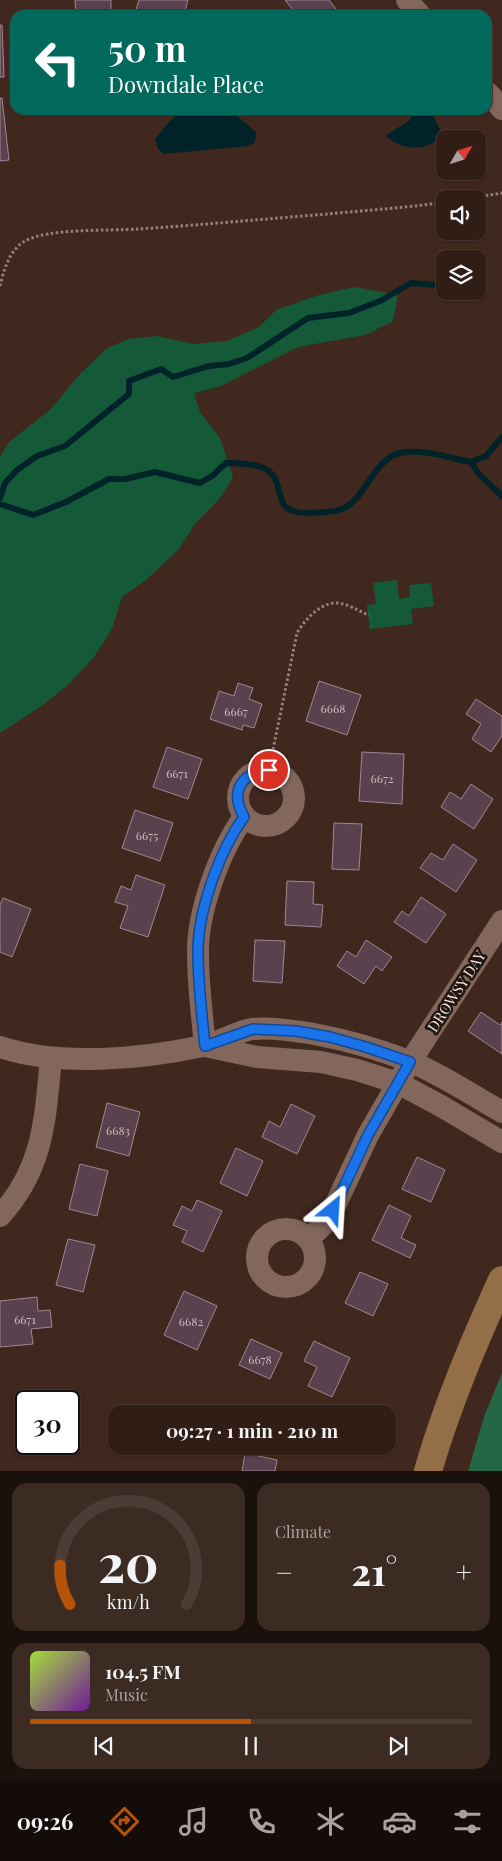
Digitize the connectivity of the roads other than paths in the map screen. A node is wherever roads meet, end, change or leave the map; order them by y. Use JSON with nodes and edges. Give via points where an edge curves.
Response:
{"nodes":[{"id":1,"x":407,"y":0,"type":"edge"},
{"id":2,"x":416,"y":10,"type":"edge"},
{"id":3,"x":492,"y":98,"type":"edge"},
{"id":4,"x":502,"y":109,"type":"edge"},
{"id":5,"x":244,"y":817,"type":"junction"},
{"id":6,"x":502,"y":921,"type":"edge"},
{"id":7,"x":205,"y":1046,"type":"junction"},
{"id":8,"x":0,"y":1047,"type":"edge"},
{"id":9,"x":51,"y":1058,"type":"junction"},
{"id":10,"x":410,"y":1062,"type":"junction"},
{"id":11,"x":398,"y":1083,"type":"junction"},
{"id":12,"x":502,"y":1112,"type":"edge"},
{"id":13,"x":502,"y":1142,"type":"edge"},
{"id":14,"x":0,"y":1216,"type":"edge"},
{"id":15,"x":309,"y":1239,"type":"dead end"},
{"id":16,"x":502,"y":1280,"type":"edge"},
{"id":17,"x":428,"y":1471,"type":"edge"}],
"edges":[{"from":1,"to":2,"type":"street"},
{"from":3,"to":4,"type":"street"},
{"from":5,"to":5,"type":"street","via":[[254,824],[278,824],[288,816],[293,805],[294,793],[289,782],[269,770],[255,771],[244,779],[238,791],[238,805]]},
{"from":5,"to":7,"type":"street","via":[[223,853],[210,886],[200,928],[198,952]]},
{"from":6,"to":10,"type":"street","name":"DROWSY DAY"},
{"from":7,"to":9,"type":"street","via":[[99,1059]]},
{"from":7,"to":10,"type":"street","via":[[253,1029],[296,1031],[330,1037]]},
{"from":7,"to":11,"type":"street","via":[[257,1057],[321,1062]]},
{"from":8,"to":9,"type":"street"},
{"from":9,"to":14,"type":"street","via":[[44,1128],[38,1152],[22,1187]]},
{"from":10,"to":11,"type":"street","name":"DROWSY DAY"},
{"from":10,"to":12,"type":"street"},
{"from":11,"to":13,"type":"street"},
{"from":11,"to":15,"type":"street","name":"DROWSY DAY","via":[[368,1135],[333,1210]]},
{"from":16,"to":17,"type":"street","via":[[463,1368]]}]}
